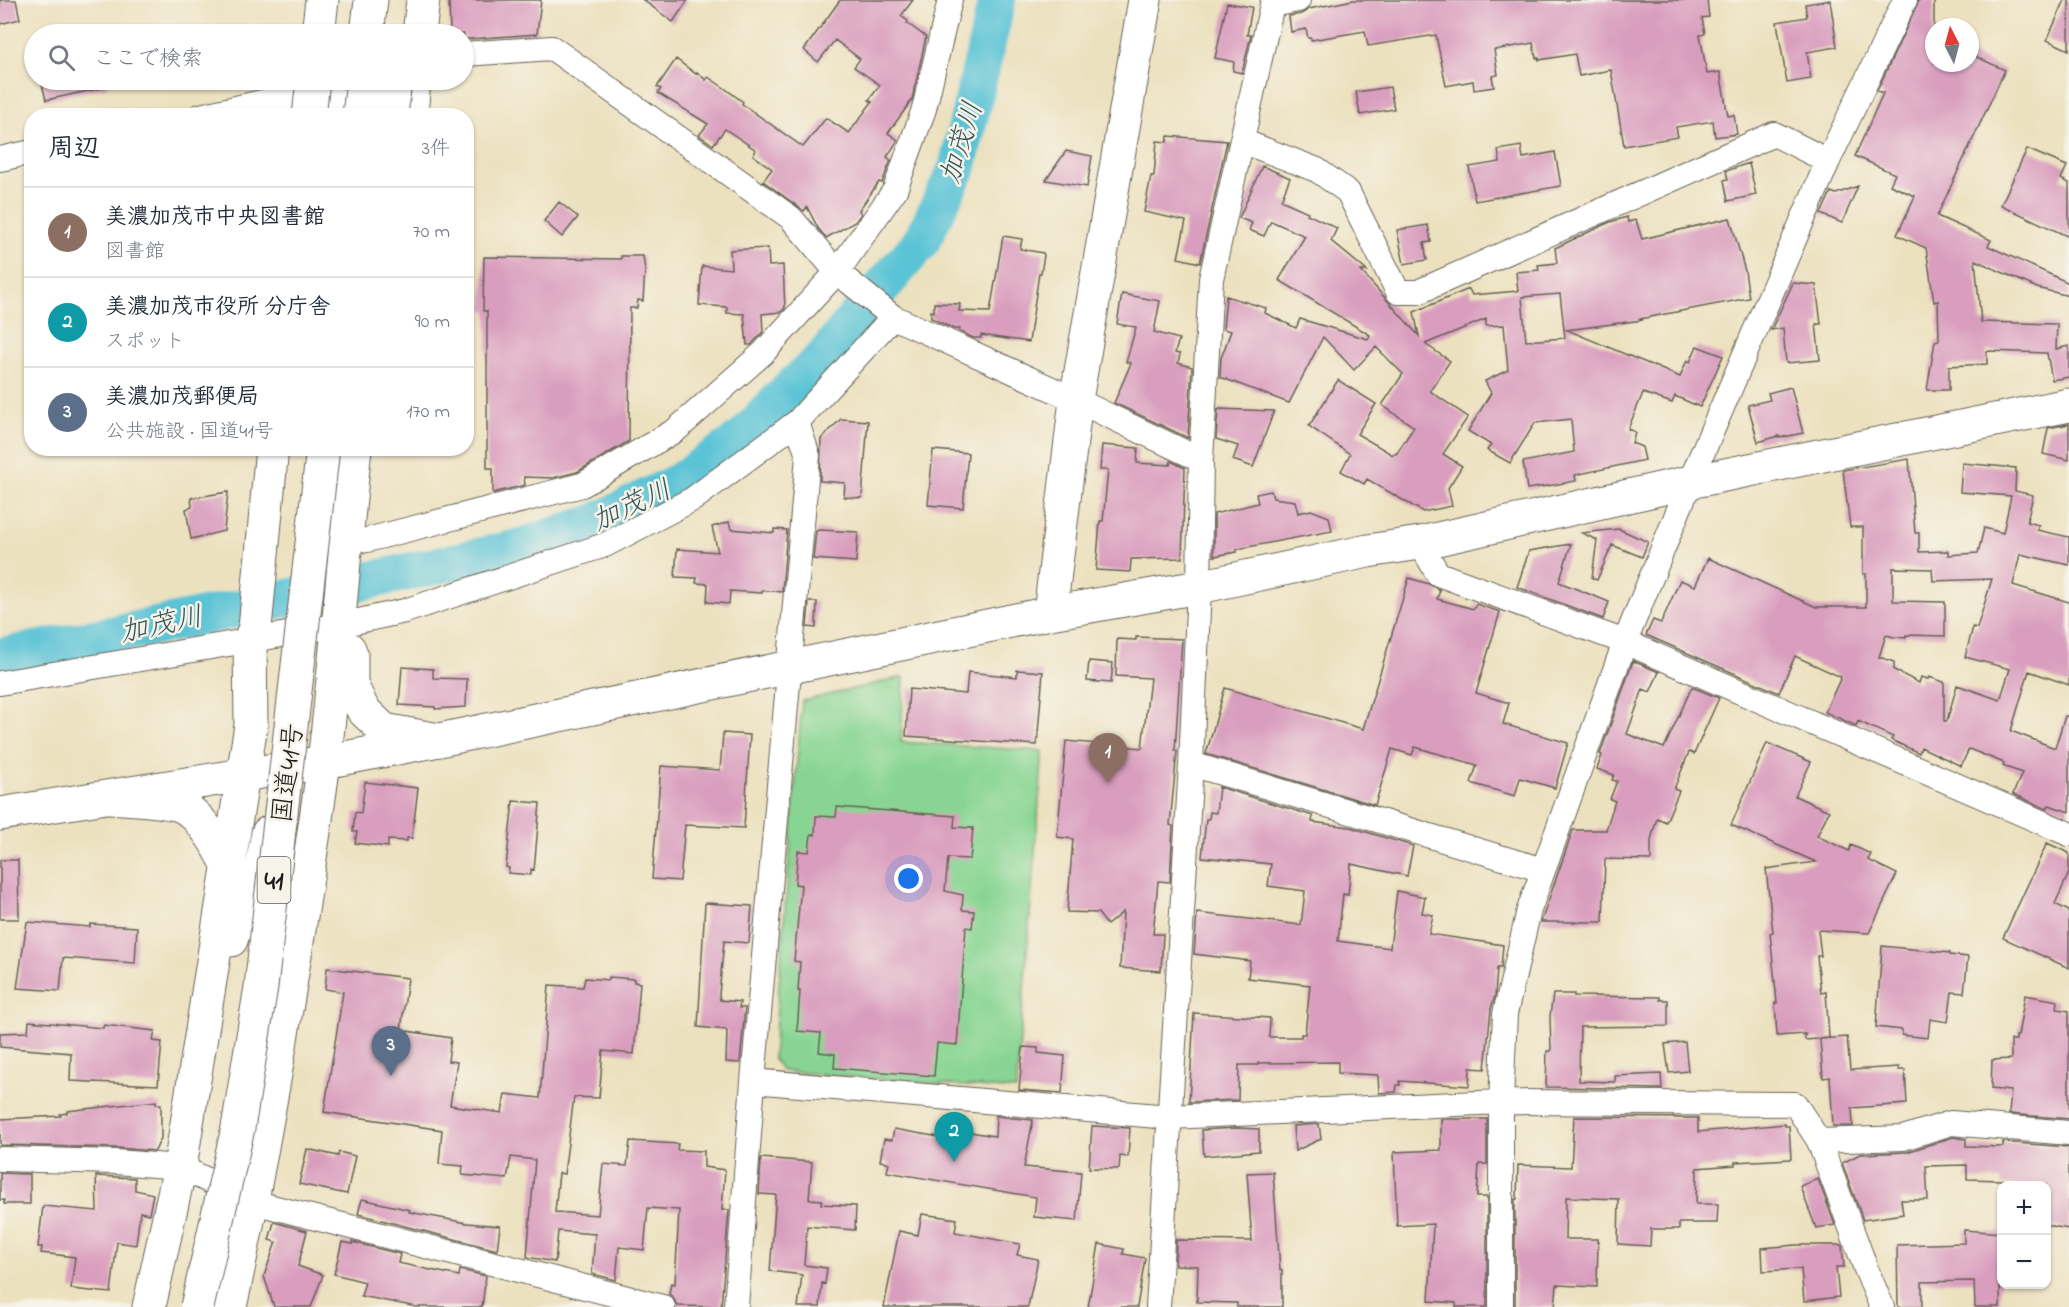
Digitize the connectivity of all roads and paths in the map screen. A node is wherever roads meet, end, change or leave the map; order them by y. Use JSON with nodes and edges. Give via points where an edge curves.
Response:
{"nodes":[{"id":1,"x":302,"y":0,"type":"edge"},
{"id":2,"x":322,"y":0,"type":"edge"},
{"id":3,"x":371,"y":0,"type":"edge"},
{"id":4,"x":382,"y":0,"type":"edge"},
{"id":5,"x":404,"y":0,"type":"edge"},
{"id":6,"x":423,"y":0,"type":"edge"},
{"id":7,"x":950,"y":0,"type":"edge"},
{"id":8,"x":1145,"y":0,"type":"edge"},
{"id":9,"x":1298,"y":0,"type":"edge"},
{"id":10,"x":1905,"y":0,"type":"edge"},
{"id":11,"x":1272,"y":2,"type":"edge"},
{"id":12,"x":300,"y":24,"type":"edge"},
{"id":13,"x":319,"y":24,"type":"edge"},
{"id":14,"x":369,"y":24,"type":"edge"},
{"id":15,"x":379,"y":24,"type":"edge"},
{"id":16,"x":401,"y":24,"type":"edge"},
{"id":17,"x":420,"y":24,"type":"edge"},
{"id":18,"x":474,"y":53,"type":"edge"},
{"id":19,"x":362,"y":90,"type":"edge"},
{"id":20,"x":373,"y":90,"type":"edge"},
{"id":21,"x":400,"y":90,"type":"edge"},
{"id":22,"x":300,"y":97,"type":"edge"},
{"id":23,"x":407,"y":105,"type":"edge"},
{"id":24,"x":242,"y":108,"type":"edge"},
{"id":25,"x":360,"y":108,"type":"edge"},
{"id":26,"x":371,"y":108,"type":"edge"},
{"id":27,"x":1242,"y":141,"type":"junction"},
{"id":28,"x":24,"y":154,"type":"edge"},
{"id":29,"x":0,"y":159,"type":"edge"},
{"id":30,"x":1828,"y":161,"type":"junction"},
{"id":31,"x":837,"y":272,"type":"junction"},
{"id":32,"x":893,"y":317,"type":"junction"},
{"id":33,"x":1076,"y":400,"type":"junction"},
{"id":34,"x":2069,"y":405,"type":"edge"},
{"id":35,"x":796,"y":422,"type":"junction"},
{"id":36,"x":255,"y":456,"type":"edge"},
{"id":37,"x":271,"y":456,"type":"edge"},
{"id":38,"x":321,"y":456,"type":"edge"},
{"id":39,"x":334,"y":456,"type":"edge"},
{"id":40,"x":354,"y":456,"type":"edge"},
{"id":41,"x":375,"y":456,"type":"edge"},
{"id":42,"x":1201,"y":460,"type":"junction"},
{"id":43,"x":1690,"y":482,"type":"junction"},
{"id":44,"x":1420,"y":543,"type":"junction"},
{"id":45,"x":347,"y":573,"type":"junction"},
{"id":46,"x":252,"y":575,"type":"junction"},
{"id":47,"x":1199,"y":587,"type":"junction"},
{"id":48,"x":1050,"y":613,"type":"junction"},
{"id":49,"x":249,"y":632,"type":"junction"},
{"id":50,"x":1625,"y":642,"type":"junction"},
{"id":51,"x":788,"y":669,"type":"junction"},
{"id":52,"x":0,"y":683,"type":"edge"},
{"id":53,"x":439,"y":740,"type":"junction"},
{"id":54,"x":324,"y":762,"type":"junction"},
{"id":55,"x":1191,"y":764,"type":"junction"},
{"id":56,"x":243,"y":775,"type":"junction"},
{"id":57,"x":111,"y":796,"type":"junction"},
{"id":58,"x":0,"y":814,"type":"edge"},
{"id":59,"x":2069,"y":834,"type":"edge"},
{"id":60,"x":229,"y":867,"type":"junction"},
{"id":61,"x":1543,"y":870,"type":"junction"},
{"id":62,"x":200,"y":1047,"type":"junction"},
{"id":63,"x":753,"y":1081,"type":"junction"},
{"id":64,"x":1501,"y":1102,"type":"junction"},
{"id":65,"x":1169,"y":1117,"type":"junction"},
{"id":66,"x":2069,"y":1133,"type":"edge"},
{"id":67,"x":1819,"y":1141,"type":"junction"},
{"id":68,"x":0,"y":1159,"type":"edge"},
{"id":69,"x":180,"y":1167,"type":"junction"},
{"id":70,"x":253,"y":1202,"type":"junction"},
{"id":71,"x":149,"y":1307,"type":"edge"},
{"id":72,"x":197,"y":1307,"type":"edge"},
{"id":73,"x":211,"y":1307,"type":"edge"},
{"id":74,"x":230,"y":1307,"type":"edge"},
{"id":75,"x":663,"y":1307,"type":"edge"},
{"id":76,"x":736,"y":1307,"type":"edge"},
{"id":77,"x":1158,"y":1307,"type":"edge"},
{"id":78,"x":1501,"y":1307,"type":"edge"},
{"id":79,"x":1882,"y":1307,"type":"edge"}],
"edges":[{"from":1,"to":12,"type":"main road"},
{"from":2,"to":13,"type":"main road"},
{"from":3,"to":14,"type":"main road"},
{"from":4,"to":15,"type":"main road"},
{"from":5,"to":16,"type":"main road"},
{"from":6,"to":17,"type":"main road"},
{"from":7,"to":31,"type":"street","via":[[924,109],[895,190]]},
{"from":8,"to":33,"type":"main road"},
{"from":9,"to":11,"type":"street"},
{"from":10,"to":30,"type":"street"},
{"from":11,"to":27,"type":"street"},
{"from":18,"to":31,"type":"street","via":[[552,48],[791,218]]},
{"from":19,"to":25,"type":"main road","bridge":true},
{"from":20,"to":26,"type":"main road"},
{"from":21,"to":23,"type":"main road","bridge":true},
{"from":22,"to":23,"type":"street"},
{"from":22,"to":24,"type":"street"},
{"from":27,"to":30,"type":"street","via":[[1317,170],[1348,192],[1398,292],[1418,292],[1774,134]]},
{"from":27,"to":42,"type":"street","via":[[1211,279]]},
{"from":28,"to":29,"type":"street"},
{"from":30,"to":43,"type":"street"},
{"from":31,"to":32,"type":"street"},
{"from":31,"to":45,"type":"street","via":[[763,353],[676,430],[582,484]]},
{"from":32,"to":33,"type":"street"},
{"from":32,"to":35,"type":"street"},
{"from":33,"to":42,"type":"street"},
{"from":33,"to":48,"type":"main road"},
{"from":34,"to":43,"type":"main road"},
{"from":35,"to":45,"type":"street","via":[[693,500],[605,545],[405,611]]},
{"from":35,"to":51,"type":"street","via":[[808,456]]},
{"from":36,"to":46,"type":"main road"},
{"from":37,"to":46,"type":"main road","via":[[264,524]]},
{"from":38,"to":72,"type":"main road","name":"国道41号","number":"41","bridge":true,"via":[[261,987],[238,1128]]},
{"from":39,"to":73,"type":"main road","name":"国道41号","number":"41","via":[[277,961],[239,1187]]},
{"from":40,"to":45,"type":"main road"},
{"from":41,"to":45,"type":"main road"},
{"from":42,"to":47,"type":"street"},
{"from":43,"to":44,"type":"main road"},
{"from":43,"to":50,"type":"street"},
{"from":44,"to":47,"type":"main road"},
{"from":44,"to":50,"type":"street","via":[[1438,574]]},
{"from":45,"to":49,"type":"street"},
{"from":45,"to":53,"type":"main road","via":[[351,684],[363,710],[384,730]]},
{"from":45,"to":54,"type":"main road"},
{"from":45,"to":56,"type":"main road","via":[[283,751]]},
{"from":46,"to":49,"type":"main road"},
{"from":47,"to":48,"type":"main road"},
{"from":47,"to":55,"type":"street"},
{"from":48,"to":51,"type":"main road"},
{"from":49,"to":52,"type":"street"},
{"from":49,"to":56,"type":"main road","via":[[250,724]]},
{"from":50,"to":59,"type":"street"},
{"from":50,"to":61,"type":"street"},
{"from":51,"to":53,"type":"main road"},
{"from":51,"to":63,"type":"street"},
{"from":53,"to":54,"type":"main road"},
{"from":54,"to":56,"type":"main road"},
{"from":54,"to":62,"type":"main road","via":[[272,814],[262,866],[228,946],[217,1010]]},
{"from":54,"to":70,"type":"main road"},
{"from":55,"to":61,"type":"street"},
{"from":55,"to":65,"type":"street"},
{"from":56,"to":57,"type":"main road"},
{"from":56,"to":60,"type":"main road"},
{"from":57,"to":58,"type":"main road"},
{"from":57,"to":60,"type":"main road","via":[[178,804],[200,821],[220,847]]},
{"from":60,"to":62,"type":"main road"},
{"from":61,"to":64,"type":"street","via":[[1529,910],[1505,1014]]},
{"from":62,"to":69,"type":"main road"},
{"from":63,"to":65,"type":"street"},
{"from":63,"to":76,"type":"street"},
{"from":64,"to":65,"type":"street"},
{"from":64,"to":67,"type":"street","via":[[1795,1104]]},
{"from":64,"to":78,"type":"street"},
{"from":65,"to":77,"type":"street"},
{"from":66,"to":67,"type":"street","via":[[1951,1123],[1903,1138]]},
{"from":67,"to":79,"type":"street"},
{"from":68,"to":69,"type":"street"},
{"from":69,"to":70,"type":"street"},
{"from":69,"to":71,"type":"main road"},
{"from":70,"to":74,"type":"main road"},
{"from":70,"to":75,"type":"street"}]}
